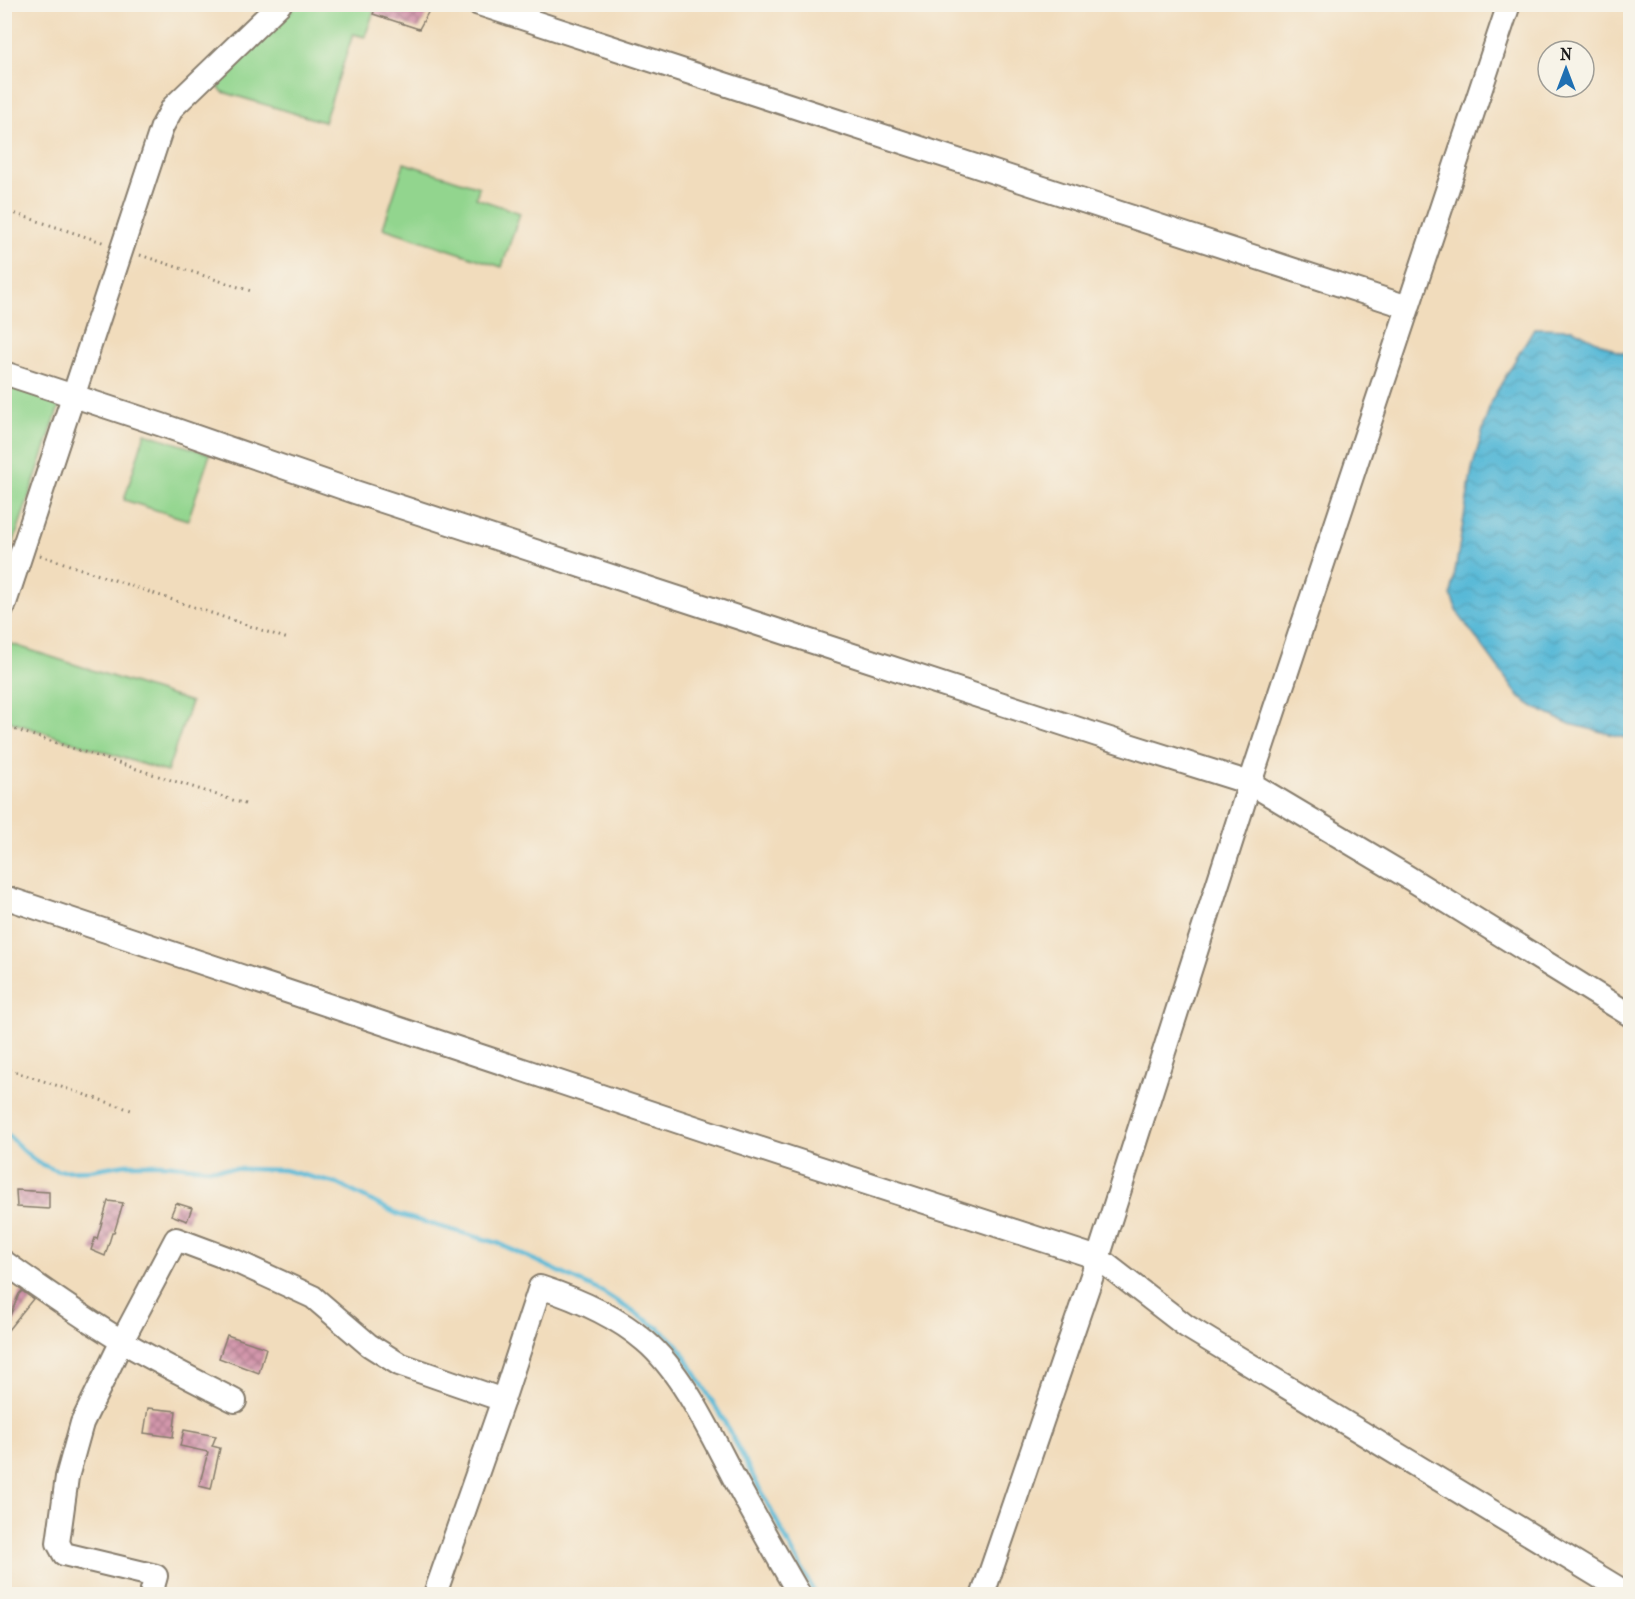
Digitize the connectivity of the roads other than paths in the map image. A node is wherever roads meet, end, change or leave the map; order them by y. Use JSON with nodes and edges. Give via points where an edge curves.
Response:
{"nodes":[{"id":1,"x":280,"y":4,"type":"edge"},
{"id":2,"x":480,"y":4,"type":"edge"},
{"id":3,"x":1509,"y":4,"type":"edge"},
{"id":4,"x":1408,"y":307,"type":"junction"},
{"id":5,"x":4,"y":373,"type":"edge"},
{"id":6,"x":73,"y":396,"type":"junction"},
{"id":7,"x":4,"y":606,"type":"edge"},
{"id":8,"x":1250,"y":783,"type":"junction"},
{"id":9,"x":4,"y":897,"type":"edge"},
{"id":10,"x":1630,"y":1015,"type":"edge"},
{"id":11,"x":1098,"y":1258,"type":"junction"},
{"id":12,"x":4,"y":1262,"type":"edge"},
{"id":13,"x":122,"y":1341,"type":"junction"},
{"id":14,"x":503,"y":1400,"type":"junction"},
{"id":15,"x":235,"y":1401,"type":"dead end"},
{"id":16,"x":151,"y":1594,"type":"edge"},
{"id":17,"x":435,"y":1594,"type":"edge"},
{"id":18,"x":799,"y":1594,"type":"edge"},
{"id":19,"x":983,"y":1594,"type":"edge"},
{"id":20,"x":1628,"y":1594,"type":"edge"}],
"edges":[{"from":1,"to":6,"type":"street","via":[[173,107],[162,126]]},
{"from":2,"to":4,"type":"street"},
{"from":3,"to":4,"type":"street"},
{"from":4,"to":8,"type":"street"},
{"from":5,"to":6,"type":"street"},
{"from":6,"to":7,"type":"street"},
{"from":6,"to":8,"type":"street"},
{"from":8,"to":10,"type":"street"},
{"from":8,"to":11,"type":"street"},
{"from":9,"to":11,"type":"street"},
{"from":11,"to":19,"type":"street"},
{"from":11,"to":20,"type":"street","via":[[1186,1326]]},
{"from":12,"to":13,"type":"street"},
{"from":13,"to":14,"type":"street","via":[[176,1239],[313,1297],[369,1345],[399,1364]]},
{"from":13,"to":15,"type":"street"},
{"from":13,"to":16,"type":"street","via":[[82,1423],[66,1477],[58,1543],[64,1554],[156,1576]]},
{"from":14,"to":17,"type":"street"},
{"from":14,"to":18,"type":"street","via":[[540,1287],[622,1323],[647,1342],[671,1369]]}]}
